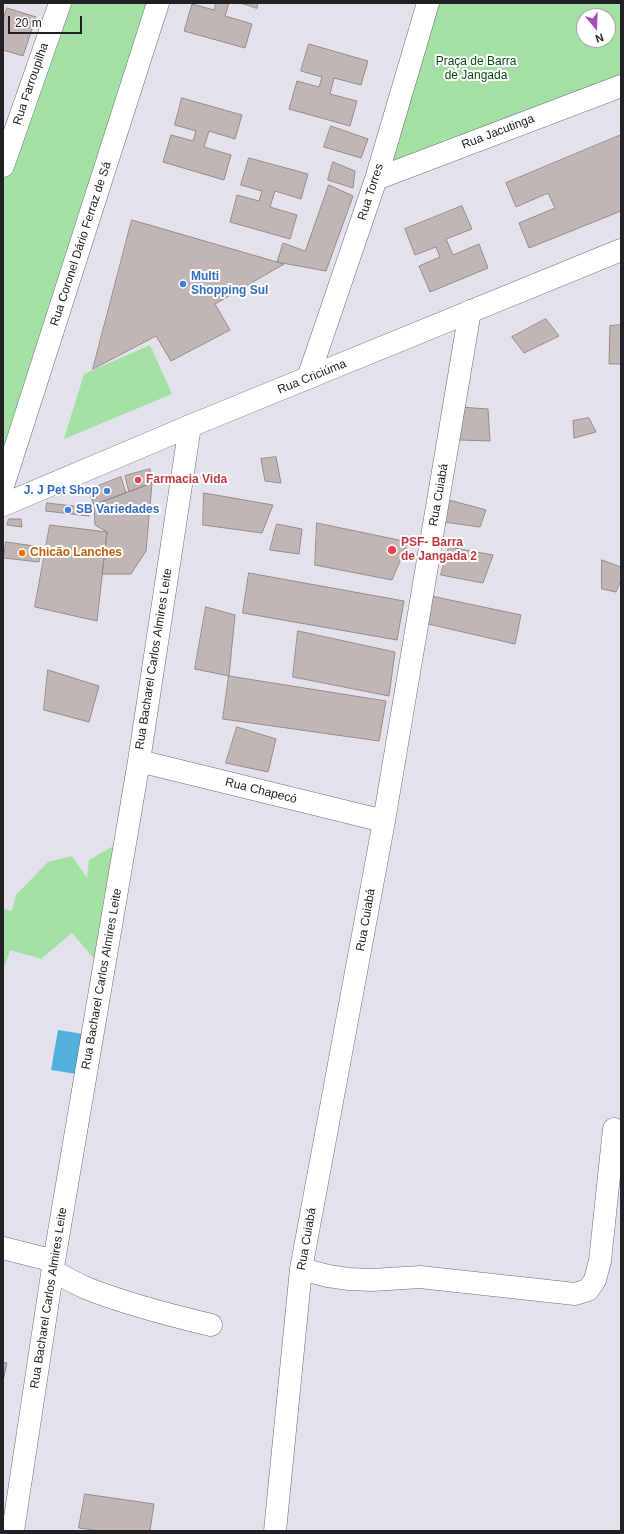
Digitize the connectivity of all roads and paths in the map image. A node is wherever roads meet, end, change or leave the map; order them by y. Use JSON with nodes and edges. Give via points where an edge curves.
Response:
{"nodes":[{"id":1,"x":60,"y":3,"type":"edge"},
{"id":2,"x":158,"y":3,"type":"edge"},
{"id":3,"x":428,"y":3,"type":"edge"},
{"id":4,"x":621,"y":86,"type":"edge"},
{"id":5,"x":3,"y":166,"type":"edge"},
{"id":6,"x":376,"y":179,"type":"junction"},
{"id":7,"x":621,"y":250,"type":"edge"},
{"id":8,"x":470,"y":311,"type":"junction"},
{"id":9,"x":308,"y":378,"type":"junction"},
{"id":10,"x":190,"y":426,"type":"junction"},
{"id":11,"x":3,"y":486,"type":"edge"},
{"id":12,"x":3,"y":505,"type":"edge"},
{"id":13,"x":138,"y":762,"type":"junction"},
{"id":14,"x":384,"y":820,"type":"junction"},
{"id":15,"x":614,"y":1128,"type":"dead end"},
{"id":16,"x":3,"y":1248,"type":"edge"},
{"id":17,"x":54,"y":1266,"type":"junction"},
{"id":18,"x":301,"y":1269,"type":"junction"},
{"id":19,"x":210,"y":1325,"type":"dead end"},
{"id":20,"x":13,"y":1531,"type":"edge"},
{"id":21,"x":275,"y":1531,"type":"edge"}],
"edges":[{"from":1,"to":5,"type":"street","name":"Rua Farroupilha"},
{"from":2,"to":11,"type":"street","name":"Rua Coronel Dário Ferraz de Sá"},
{"from":3,"to":6,"type":"street","name":"Rua Torres"},
{"from":4,"to":6,"type":"street","name":"Rua Jacutinga"},
{"from":6,"to":9,"type":"street","name":"Rua Torres"},
{"from":7,"to":8,"type":"street","name":"Rua Criciúma"},
{"from":8,"to":9,"type":"street","name":"Rua Criciúma"},
{"from":8,"to":14,"type":"street","name":"Rua Cuiabá"},
{"from":9,"to":10,"type":"street","name":"Rua Criciúma"},
{"from":10,"to":12,"type":"street","name":"Rua Criciúma"},
{"from":10,"to":13,"type":"street","name":"Rua Bacharel Carlos Almires Leite"},
{"from":13,"to":14,"type":"street","name":"Rua Chapecó"},
{"from":13,"to":17,"type":"street","name":"Rua Bacharel Carlos Almires Leite"},
{"from":14,"to":18,"type":"street","name":"Rua Cuiabá"},
{"from":15,"to":18,"type":"street","via":[[600,1261],[595,1280],[588,1290],[575,1294],[420,1277],[349,1279]]},
{"from":16,"to":17,"type":"street"},
{"from":17,"to":19,"type":"street","via":[[84,1287]]},
{"from":17,"to":20,"type":"street","name":"Rua Bacharel Carlos Almires Leite"},
{"from":18,"to":21,"type":"street","name":"Rua Cuiabá"}]}
